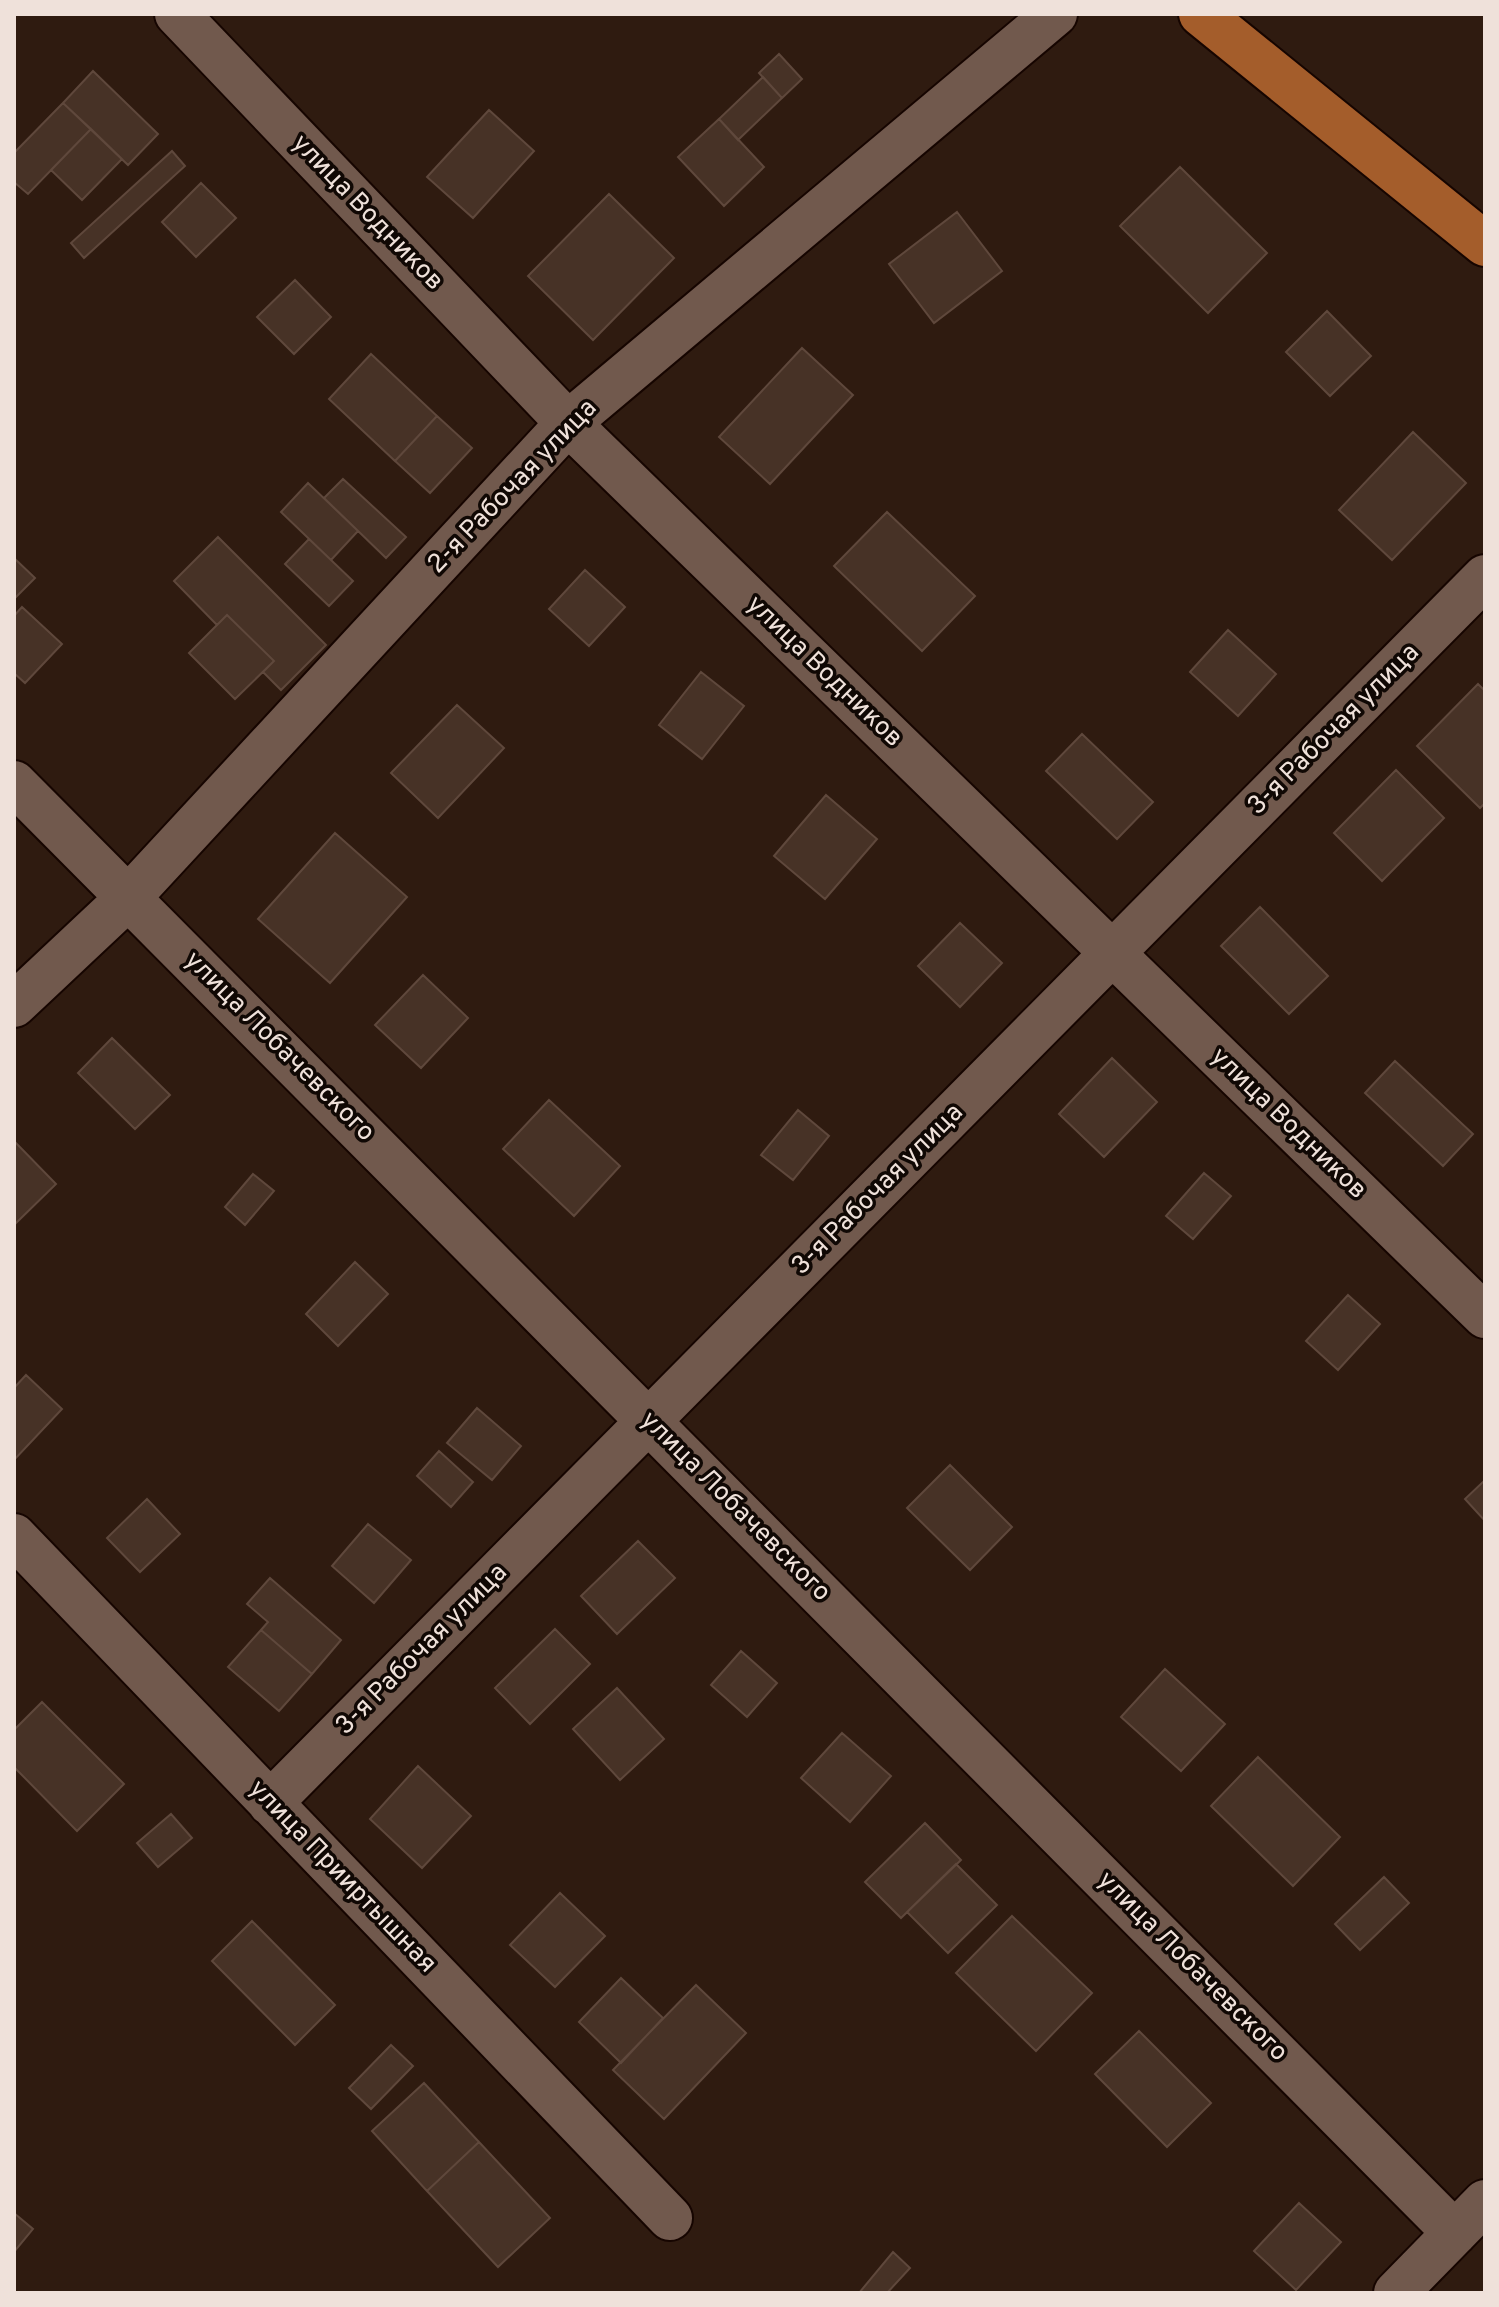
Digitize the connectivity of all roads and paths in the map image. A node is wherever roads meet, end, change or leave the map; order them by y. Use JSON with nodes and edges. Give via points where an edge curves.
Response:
{"nodes":[{"id":1,"x":177,"y":14,"type":"edge"},
{"id":2,"x":1055,"y":14,"type":"edge"},
{"id":3,"x":1201,"y":14,"type":"edge"},
{"id":4,"x":1485,"y":244,"type":"edge"},
{"id":5,"x":568,"y":423,"type":"junction"},
{"id":6,"x":1485,"y":577,"type":"edge"},
{"id":7,"x":14,"y":783,"type":"edge"},
{"id":8,"x":129,"y":897,"type":"junction"},
{"id":9,"x":1112,"y":953,"type":"junction"},
{"id":10,"x":14,"y":1005,"type":"edge"},
{"id":11,"x":1485,"y":1316,"type":"edge"},
{"id":12,"x":649,"y":1420,"type":"junction"},
{"id":13,"x":14,"y":1536,"type":"edge"},
{"id":14,"x":270,"y":1803,"type":"junction"},
{"id":15,"x":1485,"y":2202,"type":"edge"},
{"id":16,"x":670,"y":2218,"type":"dead end"},
{"id":17,"x":1455,"y":2233,"type":"junction"},
{"id":18,"x":1396,"y":2293,"type":"edge"}],
"edges":[{"from":1,"to":5,"type":"street","name":"улица Водников"},
{"from":2,"to":5,"type":"street","name":"2-я Рабочая улица"},
{"from":3,"to":4,"type":"main road"},
{"from":5,"to":8,"type":"street","name":"2-я Рабочая улица"},
{"from":5,"to":9,"type":"street","name":"улица Водников"},
{"from":6,"to":9,"type":"street","name":"3-я Рабочая улица"},
{"from":7,"to":8,"type":"street","name":"улица Лобачевского"},
{"from":8,"to":10,"type":"street","name":"2-я Рабочая улица"},
{"from":8,"to":12,"type":"street","name":"улица Лобачевского"},
{"from":9,"to":11,"type":"street","name":"улица Водников"},
{"from":9,"to":12,"type":"street","name":"3-я Рабочая улица"},
{"from":12,"to":14,"type":"street","name":"3-я Рабочая улица"},
{"from":12,"to":17,"type":"street","name":"улица Лобачевского"},
{"from":13,"to":14,"type":"street","name":"улица Прииртышная"},
{"from":14,"to":16,"type":"street","name":"улица Прииртышная"},
{"from":15,"to":17,"type":"street"},
{"from":17,"to":18,"type":"street"}]}
